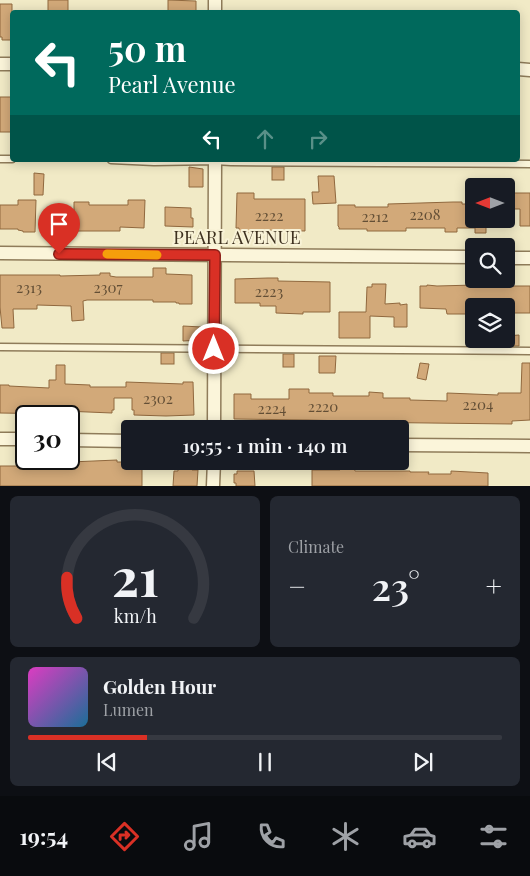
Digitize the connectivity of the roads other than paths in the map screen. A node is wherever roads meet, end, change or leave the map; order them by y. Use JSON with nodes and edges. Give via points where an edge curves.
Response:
{"nodes":[{"id":1,"x":215,"y":162,"type":"edge"},
{"id":2,"x":231,"y":162,"type":"edge"},
{"id":3,"x":530,"y":164,"type":"edge"},
{"id":4,"x":0,"y":253,"type":"edge"},
{"id":5,"x":215,"y":255,"type":"junction"},
{"id":6,"x":465,"y":257,"type":"edge"},
{"id":7,"x":515,"y":258,"type":"edge"},
{"id":8,"x":530,"y":258,"type":"edge"},
{"id":9,"x":0,"y":347,"type":"edge"},
{"id":10,"x":214,"y":349,"type":"junction"},
{"id":11,"x":530,"y":352,"type":"edge"},
{"id":12,"x":214,"y":420,"type":"edge"},
{"id":13,"x":0,"y":439,"type":"edge"},
{"id":14,"x":15,"y":439,"type":"edge"},
{"id":15,"x":80,"y":440,"type":"edge"},
{"id":16,"x":121,"y":441,"type":"edge"},
{"id":17,"x":409,"y":445,"type":"edge"},
{"id":18,"x":530,"y":446,"type":"edge"},
{"id":19,"x":214,"y":470,"type":"edge"},
{"id":20,"x":213,"y":486,"type":"edge"}],
"edges":[{"from":1,"to":5,"type":"street"},
{"from":2,"to":3,"type":"lane"},
{"from":4,"to":5,"type":"street","name":"PEARL AVENUE"},
{"from":5,"to":6,"type":"street","name":"PEARL AVENUE"},
{"from":5,"to":10,"type":"street"},
{"from":7,"to":8,"type":"street"},
{"from":9,"to":10,"type":"lane"},
{"from":10,"to":11,"type":"lane"},
{"from":10,"to":12,"type":"street"},
{"from":13,"to":14,"type":"street"},
{"from":15,"to":16,"type":"street"},
{"from":17,"to":18,"type":"street"},
{"from":19,"to":20,"type":"street"}]}
